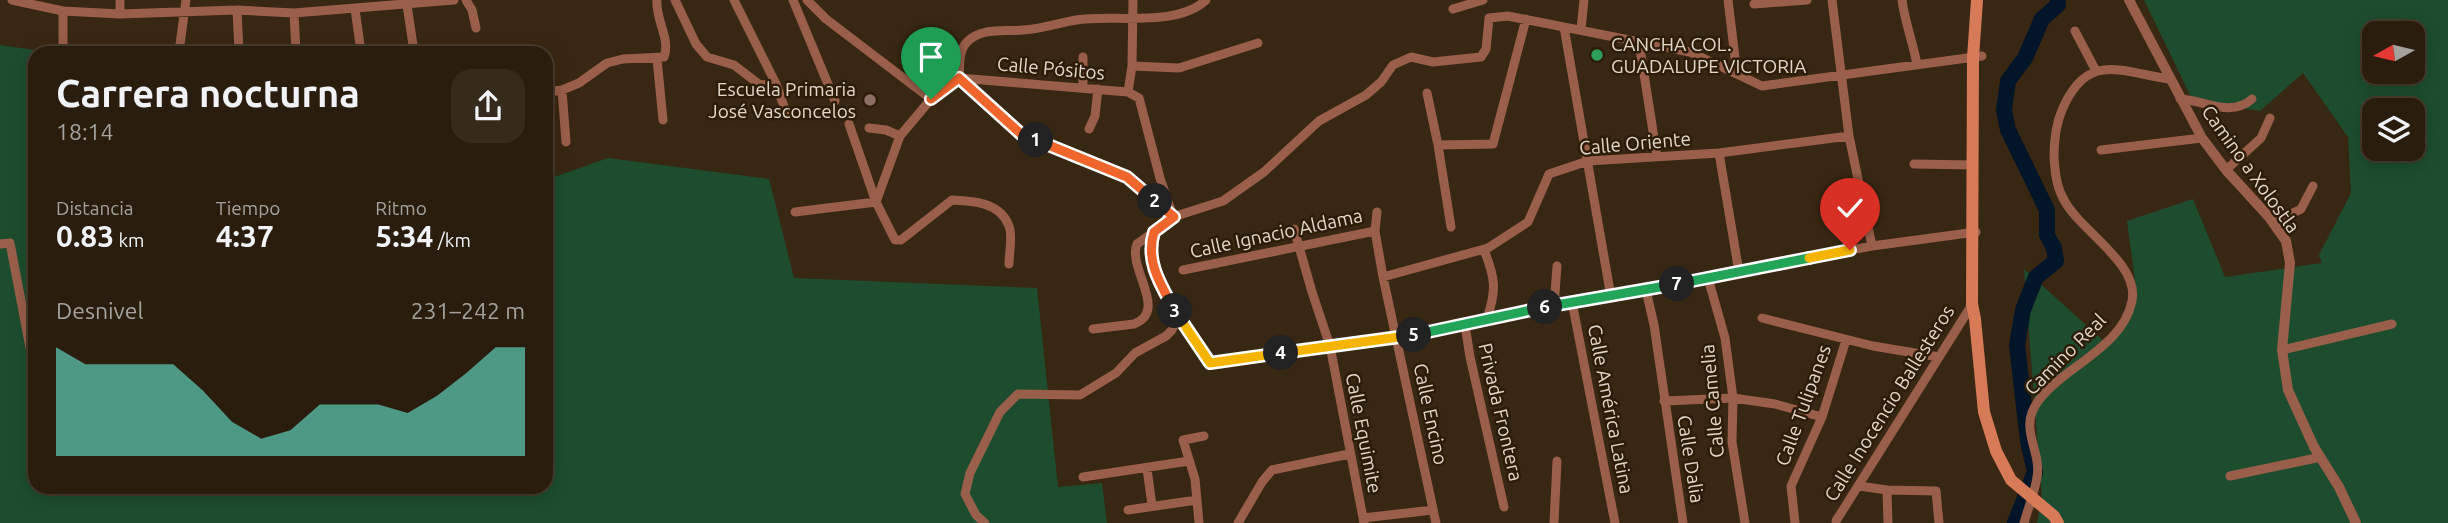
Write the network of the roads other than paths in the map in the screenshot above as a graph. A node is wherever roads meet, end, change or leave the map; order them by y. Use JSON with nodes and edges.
{"nodes":[{"id":1,"x":12,"y":0,"type":"edge"},
{"id":2,"x":120,"y":0,"type":"edge"},
{"id":3,"x":186,"y":0,"type":"edge"},
{"id":4,"x":254,"y":0,"type":"edge"},
{"id":5,"x":454,"y":0,"type":"edge"},
{"id":6,"x":466,"y":0,"type":"edge"},
{"id":7,"x":657,"y":0,"type":"edge"},
{"id":8,"x":675,"y":0,"type":"edge"},
{"id":9,"x":734,"y":0,"type":"edge"},
{"id":10,"x":793,"y":0,"type":"edge"},
{"id":11,"x":807,"y":0,"type":"edge"},
{"id":12,"x":1133,"y":0,"type":"edge"},
{"id":13,"x":1206,"y":0,"type":"edge"},
{"id":14,"x":1483,"y":0,"type":"edge"},
{"id":15,"x":1584,"y":0,"type":"edge"},
{"id":16,"x":1728,"y":0,"type":"edge"},
{"id":17,"x":1807,"y":0,"type":"edge"},
{"id":18,"x":1832,"y":0,"type":"edge"},
{"id":19,"x":1902,"y":0,"type":"edge"},
{"id":20,"x":1977,"y":0,"type":"edge"},
{"id":21,"x":1984,"y":0,"type":"edge"},
{"id":22,"x":2129,"y":0,"type":"edge"},
{"id":23,"x":40,"y":3,"type":"edge"},
{"id":24,"x":1754,"y":4,"type":"dead end"},
{"id":25,"x":407,"y":5,"type":"junction"},
{"id":26,"x":355,"y":9,"type":"junction"},
{"id":27,"x":1453,"y":9,"type":"dead end"},
{"id":28,"x":185,"y":10,"type":"junction"},
{"id":29,"x":237,"y":10,"type":"junction"},
{"id":30,"x":63,"y":11,"type":"junction"},
{"id":31,"x":254,"y":11,"type":"junction"},
{"id":32,"x":120,"y":13,"type":"junction"},
{"id":33,"x":294,"y":13,"type":"junction"},
{"id":34,"x":1526,"y":19,"type":"junction"},
{"id":35,"x":1132,"y":20,"type":"junction"},
{"id":36,"x":476,"y":27,"type":"dead end"},
{"id":37,"x":1564,"y":27,"type":"junction"},
{"id":38,"x":1581,"y":29,"type":"junction"},
{"id":39,"x":2075,"y":31,"type":"dead end"},
{"id":40,"x":1639,"y":42,"type":"junction"},
{"id":41,"x":1258,"y":43,"type":"dead end"},
{"id":42,"x":413,"y":45,"type":"dead end"},
{"id":43,"x":63,"y":46,"type":"edge"},
{"id":44,"x":180,"y":46,"type":"edge"},
{"id":45,"x":239,"y":46,"type":"edge"},
{"id":46,"x":296,"y":46,"type":"edge"},
{"id":47,"x":360,"y":46,"type":"edge"},
{"id":48,"x":1083,"y":57,"type":"dead end"},
{"id":49,"x":1978,"y":57,"type":"junction"},
{"id":50,"x":657,"y":59,"type":"junction"},
{"id":51,"x":1917,"y":65,"type":"junction"},
{"id":52,"x":1132,"y":66,"type":"junction"},
{"id":53,"x":2096,"y":71,"type":"junction"},
{"id":54,"x":1737,"y":74,"type":"junction"},
{"id":55,"x":1843,"y":76,"type":"junction"},
{"id":56,"x":959,"y":78,"type":"junction"},
{"id":57,"x":2169,"y":79,"type":"junction"},
{"id":58,"x":776,"y":84,"type":"junction"},
{"id":59,"x":1083,"y":88,"type":"junction"},
{"id":60,"x":1098,"y":89,"type":"junction"},
{"id":61,"x":562,"y":90,"type":"junction"},
{"id":62,"x":553,"y":91,"type":"edge"},
{"id":63,"x":1128,"y":92,"type":"junction"},
{"id":64,"x":1427,"y":93,"type":"dead end"},
{"id":65,"x":931,"y":99,"type":"junction"},
{"id":66,"x":2180,"y":99,"type":"junction"},
{"id":67,"x":2252,"y":99,"type":"dead end"},
{"id":68,"x":835,"y":101,"type":"dead end"},
{"id":69,"x":786,"y":112,"type":"dead end"},
{"id":70,"x":2270,"y":118,"type":"dead end"},
{"id":71,"x":663,"y":120,"type":"dead end"},
{"id":72,"x":849,"y":124,"type":"dead end"},
{"id":73,"x":869,"y":128,"type":"dead end"},
{"id":74,"x":1089,"y":130,"type":"dead end"},
{"id":75,"x":900,"y":136,"type":"junction"},
{"id":76,"x":1849,"y":136,"type":"junction"},
{"id":77,"x":2202,"y":138,"type":"junction"},
{"id":78,"x":566,"y":142,"type":"dead end"},
{"id":79,"x":1438,"y":145,"type":"junction"},
{"id":80,"x":2101,"y":150,"type":"dead end"},
{"id":81,"x":1719,"y":153,"type":"junction"},
{"id":82,"x":1657,"y":157,"type":"junction"},
{"id":83,"x":1588,"y":161,"type":"junction"},
{"id":84,"x":1914,"y":164,"type":"dead end"},
{"id":85,"x":1973,"y":165,"type":"junction"},
{"id":86,"x":2226,"y":170,"type":"junction"},
{"id":87,"x":2312,"y":186,"type":"dead end"},
{"id":88,"x":876,"y":202,"type":"junction"},
{"id":89,"x":796,"y":212,"type":"dead end"},
{"id":90,"x":1377,"y":212,"type":"dead end"},
{"id":91,"x":1174,"y":217,"type":"junction"},
{"id":92,"x":2273,"y":223,"type":"junction"},
{"id":93,"x":1451,"y":228,"type":"dead end"},
{"id":94,"x":1294,"y":229,"type":"dead end"},
{"id":95,"x":1375,"y":231,"type":"junction"},
{"id":96,"x":1154,"y":232,"type":"junction"},
{"id":97,"x":1975,"y":232,"type":"junction"},
{"id":98,"x":0,"y":244,"type":"edge"},
{"id":99,"x":1300,"y":246,"type":"junction"},
{"id":100,"x":1872,"y":246,"type":"junction"},
{"id":101,"x":1484,"y":250,"type":"junction"},
{"id":102,"x":1009,"y":264,"type":"dead end"},
{"id":103,"x":1557,"y":265,"type":"dead end"},
{"id":104,"x":1183,"y":270,"type":"dead end"},
{"id":105,"x":1739,"y":272,"type":"junction"},
{"id":106,"x":1383,"y":277,"type":"junction"},
{"id":107,"x":1708,"y":278,"type":"junction"},
{"id":108,"x":1646,"y":290,"type":"junction"},
{"id":109,"x":1611,"y":297,"type":"junction"},
{"id":110,"x":1572,"y":302,"type":"junction"},
{"id":111,"x":1975,"y":302,"type":"junction"},
{"id":112,"x":1554,"y":306,"type":"junction"},
{"id":113,"x":1176,"y":313,"type":"junction"},
{"id":114,"x":1487,"y":318,"type":"junction"},
{"id":115,"x":1762,"y":318,"type":"dead end"},
{"id":116,"x":2392,"y":324,"type":"dead end"},
{"id":117,"x":1465,"y":325,"type":"junction"},
{"id":118,"x":1093,"y":329,"type":"dead end"},
{"id":119,"x":28,"y":337,"type":"edge"},
{"id":120,"x":1396,"y":338,"type":"junction"},
{"id":121,"x":1846,"y":340,"type":"junction"},
{"id":122,"x":1330,"y":346,"type":"junction"},
{"id":123,"x":2283,"y":350,"type":"junction"},
{"id":124,"x":1939,"y":357,"type":"junction"},
{"id":125,"x":1733,"y":398,"type":"junction"},
{"id":126,"x":1664,"y":401,"type":"junction"},
{"id":127,"x":1822,"y":417,"type":"junction"},
{"id":128,"x":1204,"y":436,"type":"dead end"},
{"id":129,"x":1349,"y":454,"type":"junction"},
{"id":130,"x":2321,"y":457,"type":"junction"},
{"id":131,"x":1189,"y":461,"type":"junction"},
{"id":132,"x":1557,"y":461,"type":"dead end"},
{"id":133,"x":1147,"y":469,"type":"junction"},
{"id":134,"x":2230,"y":476,"type":"dead end"},
{"id":135,"x":1083,"y":477,"type":"dead end"},
{"id":136,"x":1859,"y":486,"type":"junction"},
{"id":137,"x":1887,"y":490,"type":"junction"},
{"id":138,"x":2025,"y":493,"type":"junction"},
{"id":139,"x":1197,"y":500,"type":"junction"},
{"id":140,"x":1152,"y":505,"type":"junction"},
{"id":141,"x":1504,"y":507,"type":"dead end"},
{"id":142,"x":1128,"y":510,"type":"dead end"},
{"id":143,"x":1433,"y":510,"type":"junction"},
{"id":144,"x":1363,"y":521,"type":"edge"},
{"id":145,"x":1835,"y":522,"type":"edge"},
{"id":146,"x":985,"y":523,"type":"edge"},
{"id":147,"x":1199,"y":523,"type":"edge"},
{"id":148,"x":1238,"y":523,"type":"edge"},
{"id":149,"x":1436,"y":523,"type":"edge"},
{"id":150,"x":1554,"y":523,"type":"edge"},
{"id":151,"x":1615,"y":523,"type":"edge"},
{"id":152,"x":1683,"y":523,"type":"edge"},
{"id":153,"x":1745,"y":523,"type":"edge"},
{"id":154,"x":1795,"y":523,"type":"edge"},
{"id":155,"x":1888,"y":523,"type":"edge"},
{"id":156,"x":1939,"y":523,"type":"edge"},
{"id":157,"x":2024,"y":523,"type":"edge"},
{"id":158,"x":2059,"y":523,"type":"edge"},
{"id":159,"x":2356,"y":523,"type":"edge"}],
"edges":[{"from":1,"to":23,"type":"street"},
{"from":2,"to":32,"type":"street"},
{"from":3,"to":28,"type":"street"},
{"from":4,"to":31,"type":"street"},
{"from":5,"to":25,"type":"street"},
{"from":6,"to":36,"type":"street"},
{"from":7,"to":50,"type":"street"},
{"from":8,"to":58,"type":"street"},
{"from":9,"to":58,"type":"street"},
{"from":10,"to":68,"type":"street"},
{"from":11,"to":65,"type":"street"},
{"from":12,"to":35,"type":"street"},
{"from":13,"to":35,"type":"street"},
{"from":14,"to":27,"type":"street"},
{"from":15,"to":38,"type":"street"},
{"from":16,"to":54,"type":"street"},
{"from":17,"to":24,"type":"street"},
{"from":18,"to":55,"type":"street"},
{"from":19,"to":51,"type":"street"},
{"from":20,"to":49,"type":"main road"},
{"from":21,"to":49,"type":"main road"},
{"from":22,"to":57,"type":"street","name":"Camino a Xolostla"},
{"from":23,"to":30,"type":"street"},
{"from":25,"to":26,"type":"street"},
{"from":25,"to":42,"type":"street"},
{"from":26,"to":33,"type":"street"},
{"from":26,"to":47,"type":"street"},
{"from":28,"to":29,"type":"street"},
{"from":28,"to":32,"type":"street"},
{"from":28,"to":44,"type":"street"},
{"from":29,"to":31,"type":"street"},
{"from":29,"to":45,"type":"street"},
{"from":30,"to":32,"type":"street"},
{"from":30,"to":43,"type":"street"},
{"from":31,"to":33,"type":"street"},
{"from":33,"to":46,"type":"street"},
{"from":34,"to":37,"type":"street"},
{"from":34,"to":79,"type":"street"},
{"from":34,"to":91,"type":"street"},
{"from":35,"to":52,"type":"street"},
{"from":35,"to":56,"type":"street"},
{"from":37,"to":38,"type":"street"},
{"from":37,"to":83,"type":"street"},
{"from":38,"to":40,"type":"street"},
{"from":39,"to":53,"type":"street"},
{"from":40,"to":54,"type":"street"},
{"from":40,"to":82,"type":"street"},
{"from":41,"to":52,"type":"street"},
{"from":48,"to":59,"type":"street"},
{"from":49,"to":51,"type":"street"},
{"from":49,"to":85,"type":"main road"},
{"from":49,"to":97,"type":"main road"},
{"from":50,"to":61,"type":"street"},
{"from":50,"to":71,"type":"street"},
{"from":51,"to":55,"type":"street"},
{"from":52,"to":63,"type":"street"},
{"from":53,"to":57,"type":"street"},
{"from":53,"to":138,"type":"street","name":"Camino Real"},
{"from":54,"to":55,"type":"street"},
{"from":55,"to":76,"type":"street"},
{"from":56,"to":59,"type":"street","name":"Calle Pósitos"},
{"from":56,"to":65,"type":"street"},
{"from":56,"to":91,"type":"street"},
{"from":57,"to":66,"type":"street","name":"Camino a Xolostla"},
{"from":58,"to":69,"type":"street"},
{"from":59,"to":60,"type":"street","name":"Calle Pósitos"},
{"from":60,"to":63,"type":"street","name":"Calle Pósitos"},
{"from":60,"to":74,"type":"street"},
{"from":61,"to":62,"type":"street"},
{"from":61,"to":78,"type":"street"},
{"from":63,"to":91,"type":"street","name":"Calle Pósitos"},
{"from":64,"to":79,"type":"street"},
{"from":65,"to":75,"type":"street"},
{"from":66,"to":67,"type":"street"},
{"from":66,"to":77,"type":"street","name":"Camino a Xolostla"},
{"from":70,"to":86,"type":"street"},
{"from":72,"to":88,"type":"street"},
{"from":73,"to":75,"type":"street"},
{"from":75,"to":88,"type":"street"},
{"from":76,"to":81,"type":"street","name":"Calle Oriente"},
{"from":76,"to":100,"type":"street"},
{"from":77,"to":80,"type":"street"},
{"from":77,"to":86,"type":"street","name":"Camino a Xolostla"},
{"from":79,"to":93,"type":"street"},
{"from":81,"to":82,"type":"street","name":"Calle Oriente"},
{"from":81,"to":105,"type":"street"},
{"from":82,"to":83,"type":"street","name":"Calle Oriente"},
{"from":83,"to":101,"type":"street","name":"Calle Oriente"},
{"from":83,"to":109,"type":"street"},
{"from":84,"to":85,"type":"street"},
{"from":85,"to":97,"type":"main road"},
{"from":86,"to":92,"type":"street","name":"Camino a Xolostla"},
{"from":87,"to":92,"type":"street"},
{"from":88,"to":89,"type":"street"},
{"from":88,"to":102,"type":"street"},
{"from":90,"to":95,"type":"street","name":"Calle Encino"},
{"from":91,"to":96,"type":"street"},
{"from":92,"to":123,"type":"street","name":"Camino a Xolostla"},
{"from":94,"to":99,"type":"street","name":"Calle Equimite"},
{"from":95,"to":99,"type":"street","name":"Calle Ignacio Aldama"},
{"from":95,"to":106,"type":"street","name":"Calle Encino"},
{"from":96,"to":113,"type":"street"},
{"from":96,"to":118,"type":"street"},
{"from":97,"to":100,"type":"street"},
{"from":97,"to":111,"type":"main road"},
{"from":98,"to":119,"type":"street"},
{"from":99,"to":104,"type":"street","name":"Calle Ignacio Aldama"},
{"from":99,"to":122,"type":"street","name":"Calle Equimite"},
{"from":100,"to":105,"type":"street"},
{"from":101,"to":106,"type":"street","name":"Calle Oriente"},
{"from":101,"to":114,"type":"street"},
{"from":103,"to":112,"type":"street"},
{"from":105,"to":107,"type":"street"},
{"from":106,"to":120,"type":"street","name":"Calle Encino"},
{"from":107,"to":108,"type":"street"},
{"from":107,"to":125,"type":"street","name":"Calle Camelia"},
{"from":108,"to":109,"type":"street"},
{"from":108,"to":126,"type":"street","name":"Calle Dalia"},
{"from":109,"to":110,"type":"street"},
{"from":110,"to":112,"type":"street"},
{"from":110,"to":151,"type":"street","name":"Calle América Latina"},
{"from":111,"to":124,"type":"street","name":"Calle Inocencio Ballesteros"},
{"from":111,"to":138,"type":"main road"},
{"from":112,"to":114,"type":"street"},
{"from":113,"to":122,"type":"street"},
{"from":113,"to":146,"type":"street"},
{"from":114,"to":117,"type":"street"},
{"from":115,"to":121,"type":"street"},
{"from":116,"to":123,"type":"street"},
{"from":117,"to":120,"type":"street"},
{"from":117,"to":141,"type":"street","name":"Privada Frontera"},
{"from":120,"to":122,"type":"street"},
{"from":120,"to":143,"type":"street","name":"Calle Encino"},
{"from":121,"to":124,"type":"street"},
{"from":121,"to":127,"type":"street","name":"Calle Tulipanes"},
{"from":122,"to":129,"type":"street","name":"Calle Equimite"},
{"from":123,"to":130,"type":"street","name":"Camino a Xolostla"},
{"from":124,"to":136,"type":"street","name":"Calle Inocencio Ballesteros"},
{"from":125,"to":126,"type":"street"},
{"from":125,"to":127,"type":"street"},
{"from":125,"to":153,"type":"street","name":"Calle Camelia"},
{"from":126,"to":152,"type":"street","name":"Calle Dalia"},
{"from":127,"to":154,"type":"street","name":"Calle Tulipanes"},
{"from":128,"to":131,"type":"street"},
{"from":129,"to":144,"type":"street","name":"Calle Equimite"},
{"from":129,"to":148,"type":"street"},
{"from":130,"to":134,"type":"street"},
{"from":130,"to":159,"type":"street","name":"Camino a Xolostla"},
{"from":131,"to":133,"type":"street"},
{"from":131,"to":139,"type":"street"},
{"from":132,"to":150,"type":"street"},
{"from":133,"to":135,"type":"street"},
{"from":133,"to":140,"type":"street"},
{"from":136,"to":137,"type":"street"},
{"from":136,"to":145,"type":"street","name":"Calle Inocencio Ballesteros"},
{"from":137,"to":155,"type":"street"},
{"from":137,"to":156,"type":"street"},
{"from":138,"to":157,"type":"street","name":"Camino Real"},
{"from":138,"to":158,"type":"main road"},
{"from":139,"to":140,"type":"street"},
{"from":139,"to":147,"type":"street"},
{"from":140,"to":142,"type":"street"},
{"from":143,"to":144,"type":"street"},
{"from":143,"to":149,"type":"street","name":"Calle Encino"}]}
